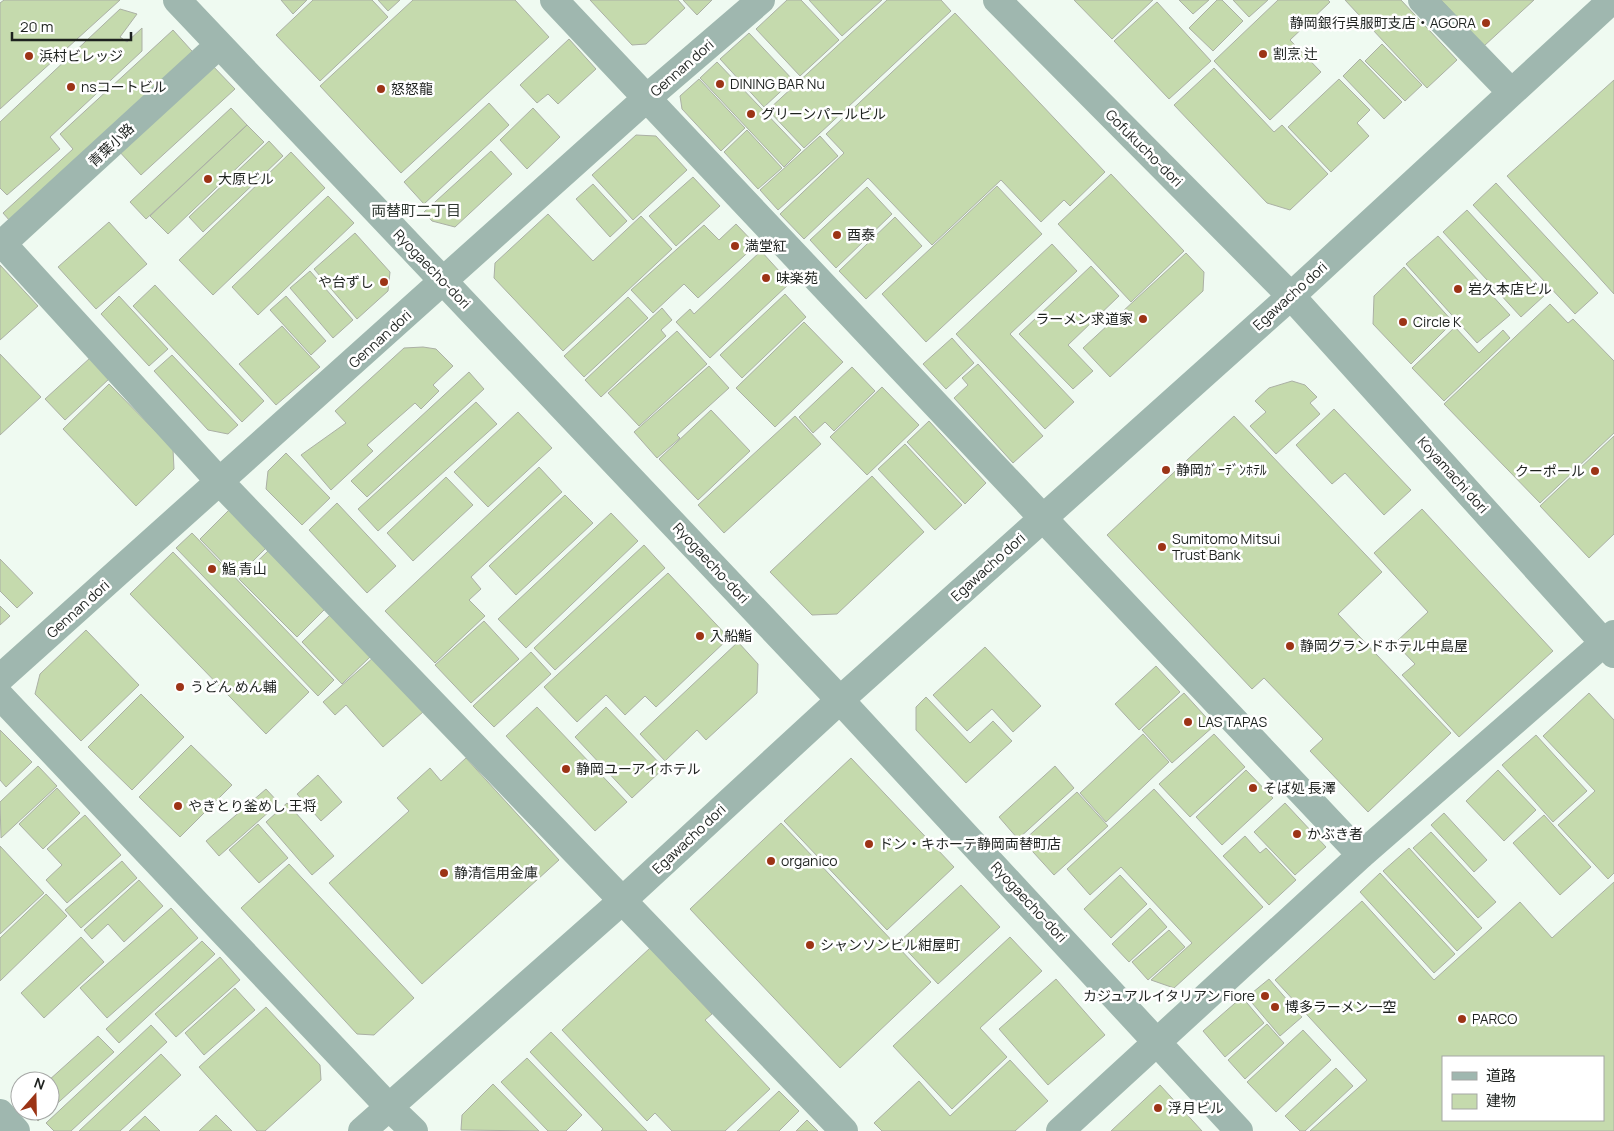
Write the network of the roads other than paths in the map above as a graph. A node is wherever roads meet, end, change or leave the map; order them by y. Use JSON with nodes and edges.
{"nodes":[{"id":1,"x":177,"y":0,"type":"edge"},
{"id":2,"x":554,"y":0,"type":"edge"},
{"id":3,"x":761,"y":0,"type":"edge"},
{"id":4,"x":997,"y":0,"type":"edge"},
{"id":5,"x":1422,"y":0,"type":"edge"},
{"id":6,"x":1612,"y":0,"type":"edge"},
{"id":7,"x":219,"y":45,"type":"junction"},
{"id":8,"x":1511,"y":92,"type":"junction"},
{"id":9,"x":648,"y":97,"type":"junction"},
{"id":10,"x":1,"y":243,"type":"edge"},
{"id":11,"x":444,"y":282,"type":"junction"},
{"id":12,"x":1291,"y":296,"type":"junction"},
{"id":13,"x":220,"y":482,"type":"junction"},
{"id":14,"x":1043,"y":518,"type":"junction"},
{"id":15,"x":1611,"y":644,"type":"edge"},
{"id":16,"x":0,"y":678,"type":"edge"},
{"id":17,"x":0,"y":696,"type":"edge"},
{"id":18,"x":840,"y":700,"type":"junction"},
{"id":19,"x":1361,"y":854,"type":"junction"},
{"id":20,"x":623,"y":900,"type":"junction"},
{"id":21,"x":1159,"y":1042,"type":"junction"},
{"id":22,"x":389,"y":1107,"type":"junction"},
{"id":23,"x":0,"y":1113,"type":"edge"},
{"id":24,"x":16,"y":1131,"type":"edge"},
{"id":25,"x":362,"y":1131,"type":"edge"},
{"id":26,"x":414,"y":1131,"type":"edge"},
{"id":27,"x":844,"y":1131,"type":"edge"},
{"id":28,"x":1060,"y":1131,"type":"edge"},
{"id":29,"x":1240,"y":1131,"type":"edge"}],
"edges":[{"from":1,"to":7,"type":"street","name":"Ryogaecho-dori"},
{"from":2,"to":9,"type":"street"},
{"from":3,"to":9,"type":"street","name":"Gennan dori"},
{"from":4,"to":12,"type":"street","name":"Gofukucho-dori"},
{"from":5,"to":8,"type":"street"},
{"from":6,"to":8,"type":"street","name":"Egawacho dori"},
{"from":7,"to":10,"type":"street","name":"青葉小路"},
{"from":7,"to":11,"type":"street","name":"Ryogaecho-dori"},
{"from":8,"to":12,"type":"street","name":"Egawacho dori"},
{"from":9,"to":11,"type":"street","name":"Gennan dori"},
{"from":9,"to":14,"type":"street"},
{"from":10,"to":13,"type":"street"},
{"from":11,"to":13,"type":"street","name":"Gennan dori"},
{"from":11,"to":18,"type":"street","name":"Ryogaecho-dori"},
{"from":12,"to":14,"type":"street","name":"Egawacho dori"},
{"from":12,"to":15,"type":"street","name":"Koyamachi dori"},
{"from":13,"to":16,"type":"street","name":"Gennan dori"},
{"from":13,"to":20,"type":"street"},
{"from":14,"to":18,"type":"street","name":"Egawacho dori"},
{"from":14,"to":19,"type":"street"},
{"from":15,"to":19,"type":"street"},
{"from":17,"to":22,"type":"street"},
{"from":18,"to":20,"type":"street","name":"Egawacho dori"},
{"from":18,"to":21,"type":"street","name":"Ryogaecho-dori"},
{"from":19,"to":21,"type":"street"},
{"from":20,"to":22,"type":"street","name":"Egawacho dori"},
{"from":20,"to":27,"type":"street"},
{"from":21,"to":28,"type":"street"},
{"from":21,"to":29,"type":"street","name":"Ryogaecho-dori"},
{"from":22,"to":25,"type":"street","name":"Egawacho dori"},
{"from":22,"to":26,"type":"street"},
{"from":23,"to":24,"type":"street"}]}
